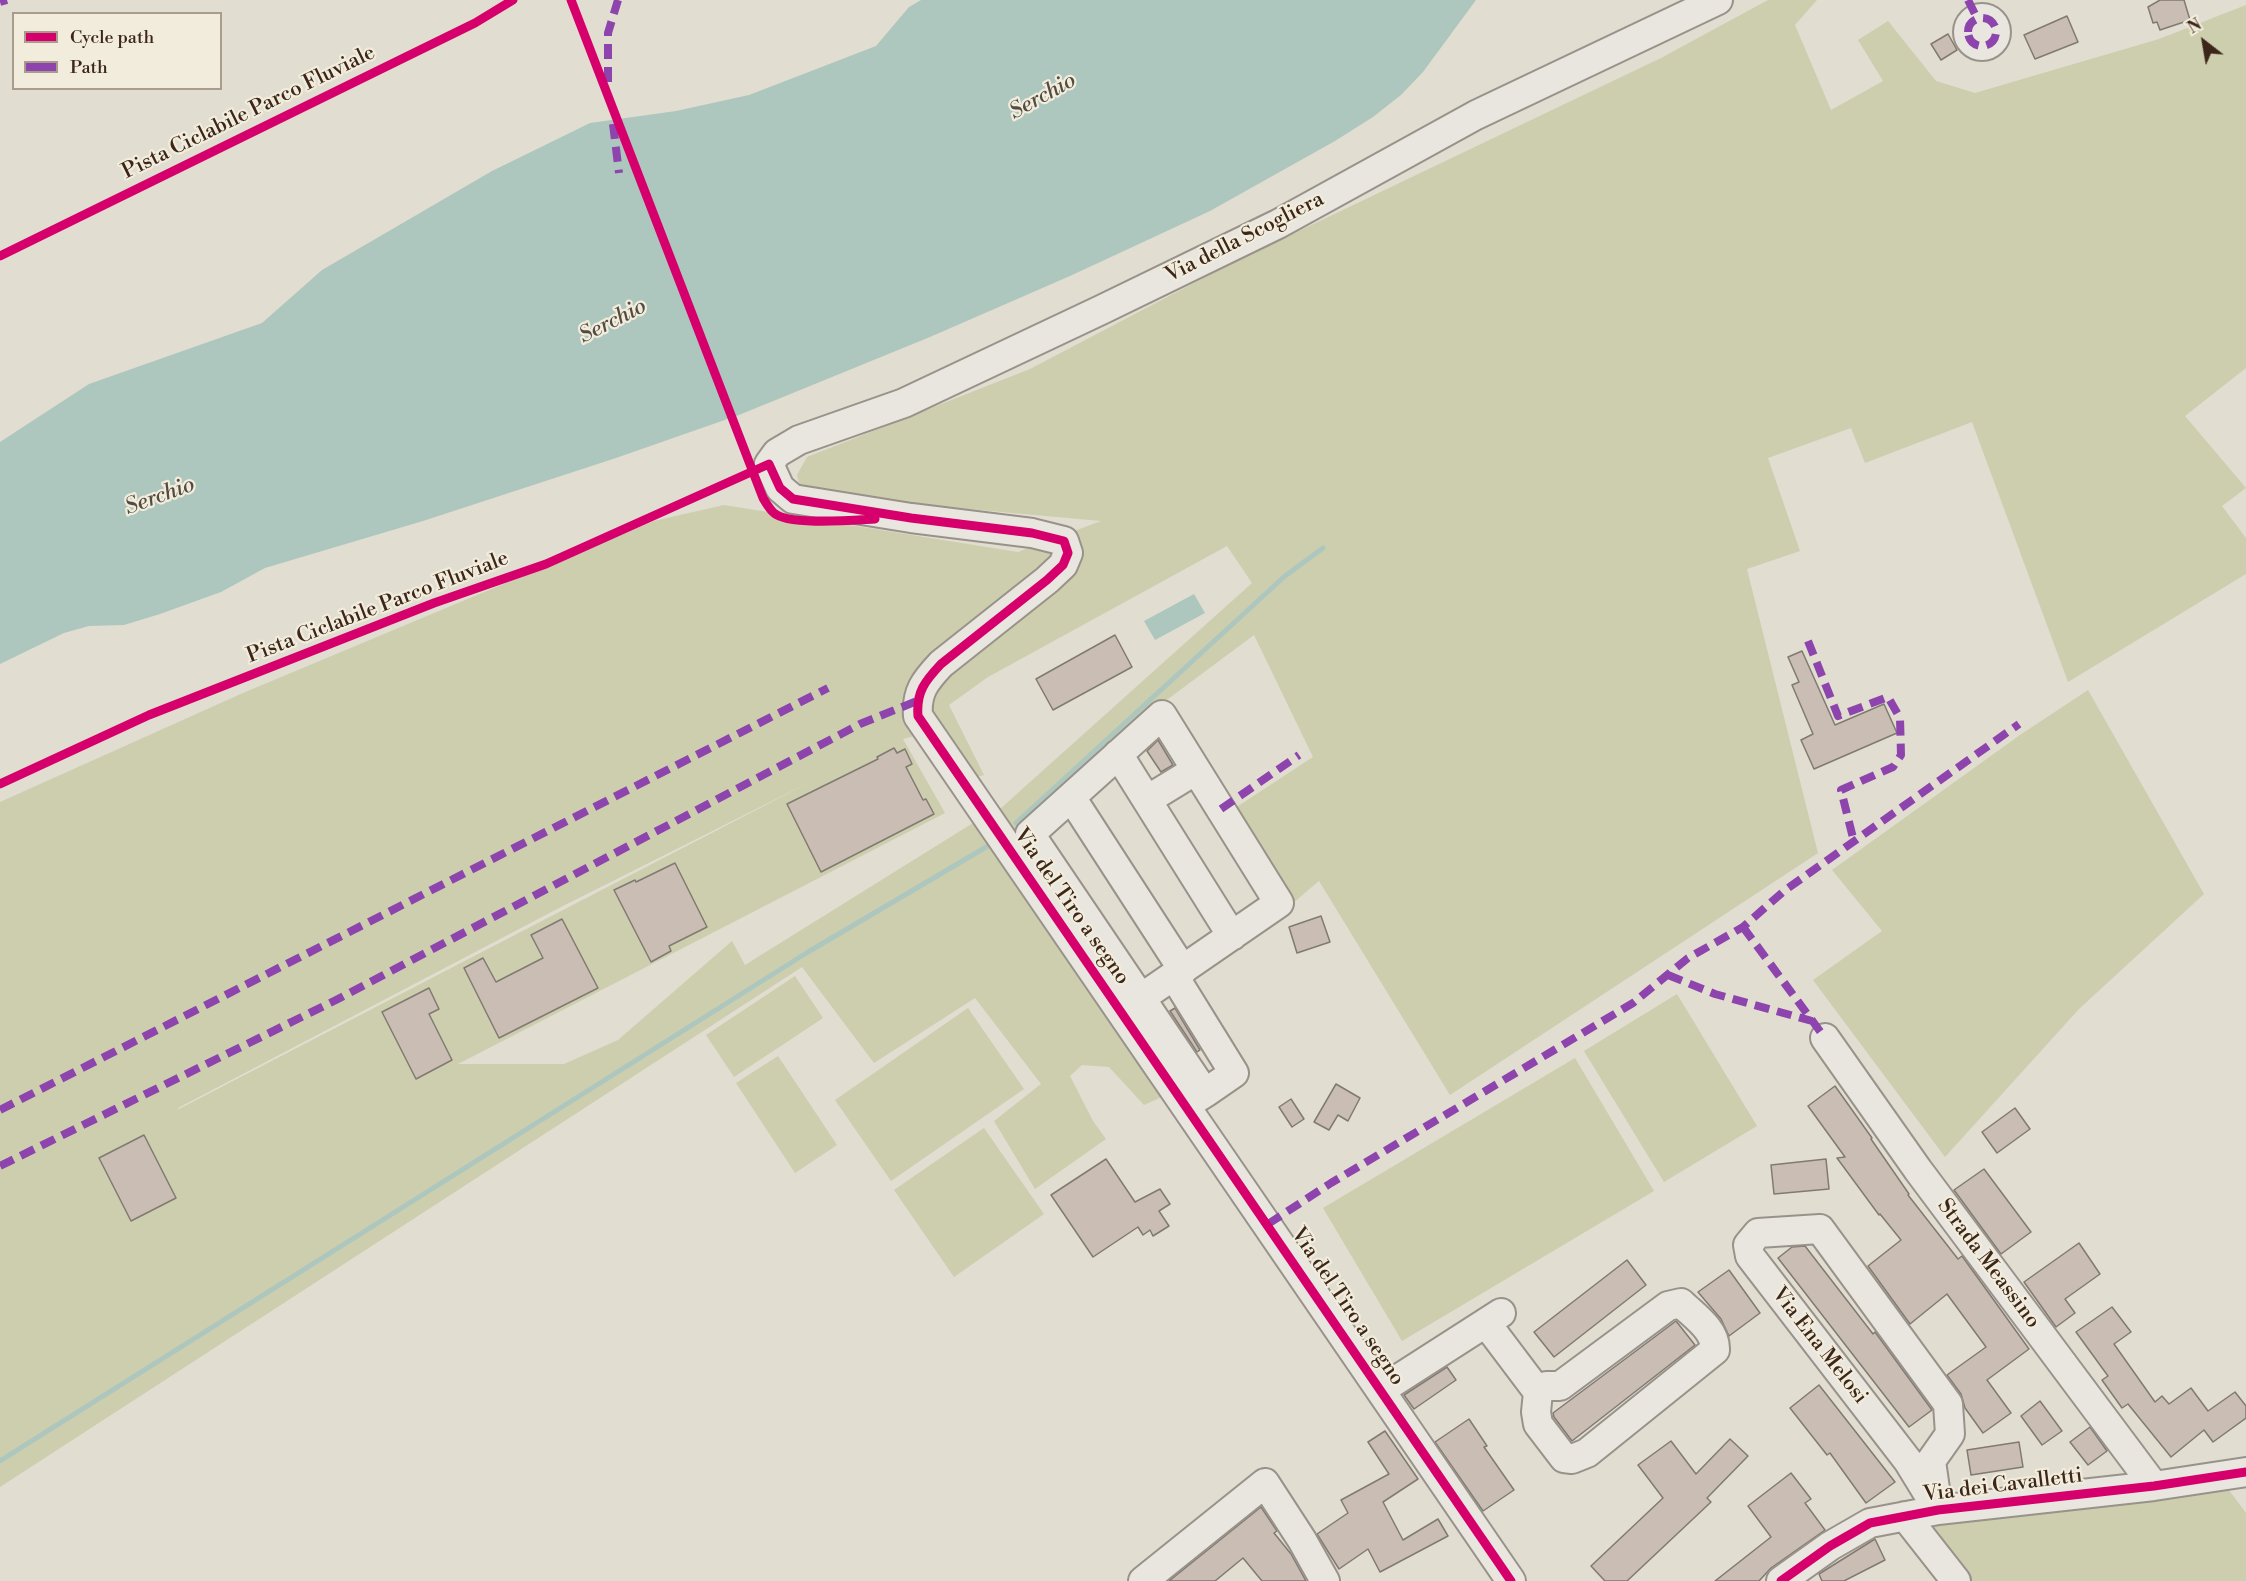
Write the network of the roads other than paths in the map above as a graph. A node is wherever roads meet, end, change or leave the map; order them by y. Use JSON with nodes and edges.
{"nodes":[{"id":1,"x":1718,"y":0,"type":"edge"},
{"id":2,"x":769,"y":464,"type":"joint"},
{"id":3,"x":1118,"y":754,"type":"junction"},
{"id":4,"x":1196,"y":770,"type":"junction"},
{"id":5,"x":1071,"y":797,"type":"junction"},
{"id":6,"x":1147,"y":800,"type":"junction"},
{"id":7,"x":1232,"y":936,"type":"junction"},
{"id":8,"x":1178,"y":973,"type":"junction"},
{"id":9,"x":1141,"y":998,"type":"junction"},
{"id":10,"x":1825,"y":1038,"type":"dead end"},
{"id":11,"x":1195,"y":1099,"type":"junction"},
{"id":12,"x":1381,"y":1390,"type":"junction"},
{"id":13,"x":1538,"y":1392,"type":"junction"},
{"id":14,"x":2246,"y":1472,"type":"edge"},
{"id":15,"x":2154,"y":1486,"type":"junction"},
{"id":16,"x":1938,"y":1510,"type":"junction"},
{"id":17,"x":1905,"y":1516,"type":"junction"},
{"id":18,"x":1143,"y":1581,"type":"edge"},
{"id":19,"x":1325,"y":1581,"type":"edge"},
{"id":20,"x":1511,"y":1581,"type":"edge"},
{"id":21,"x":1781,"y":1581,"type":"edge"},
{"id":22,"x":1956,"y":1581,"type":"edge"}],
"edges":[{"from":1,"to":2,"type":"street","name":"Via della Scogliera"},
{"from":2,"to":11,"type":"street","name":"Via del Tiro a segno"},
{"from":3,"to":4,"type":"street"},
{"from":3,"to":5,"type":"street"},
{"from":3,"to":6,"type":"street"},
{"from":4,"to":6,"type":"street"},
{"from":4,"to":7,"type":"street"},
{"from":5,"to":8,"type":"street"},
{"from":5,"to":9,"type":"street"},
{"from":6,"to":7,"type":"street"},
{"from":7,"to":8,"type":"street"},
{"from":8,"to":9,"type":"street"},
{"from":8,"to":11,"type":"street"},
{"from":9,"to":11,"type":"street"},
{"from":10,"to":15,"type":"street","name":"Strada Meassino"},
{"from":11,"to":12,"type":"street","name":"Via del Tiro a segno"},
{"from":12,"to":13,"type":"street"},
{"from":12,"to":20,"type":"street","name":"Via del Tiro a segno"},
{"from":13,"to":13,"type":"street"},
{"from":14,"to":15,"type":"street","name":"Via dei Cavalletti"},
{"from":15,"to":16,"type":"street","name":"Via dei Cavalletti"},
{"from":16,"to":16,"type":"street","name":"Via Ena Melosi"},
{"from":16,"to":17,"type":"street","name":"Via dei Cavalletti"},
{"from":17,"to":21,"type":"street","name":"Via dei Cavalletti"},
{"from":17,"to":22,"type":"street"},
{"from":18,"to":19,"type":"street"}]}
